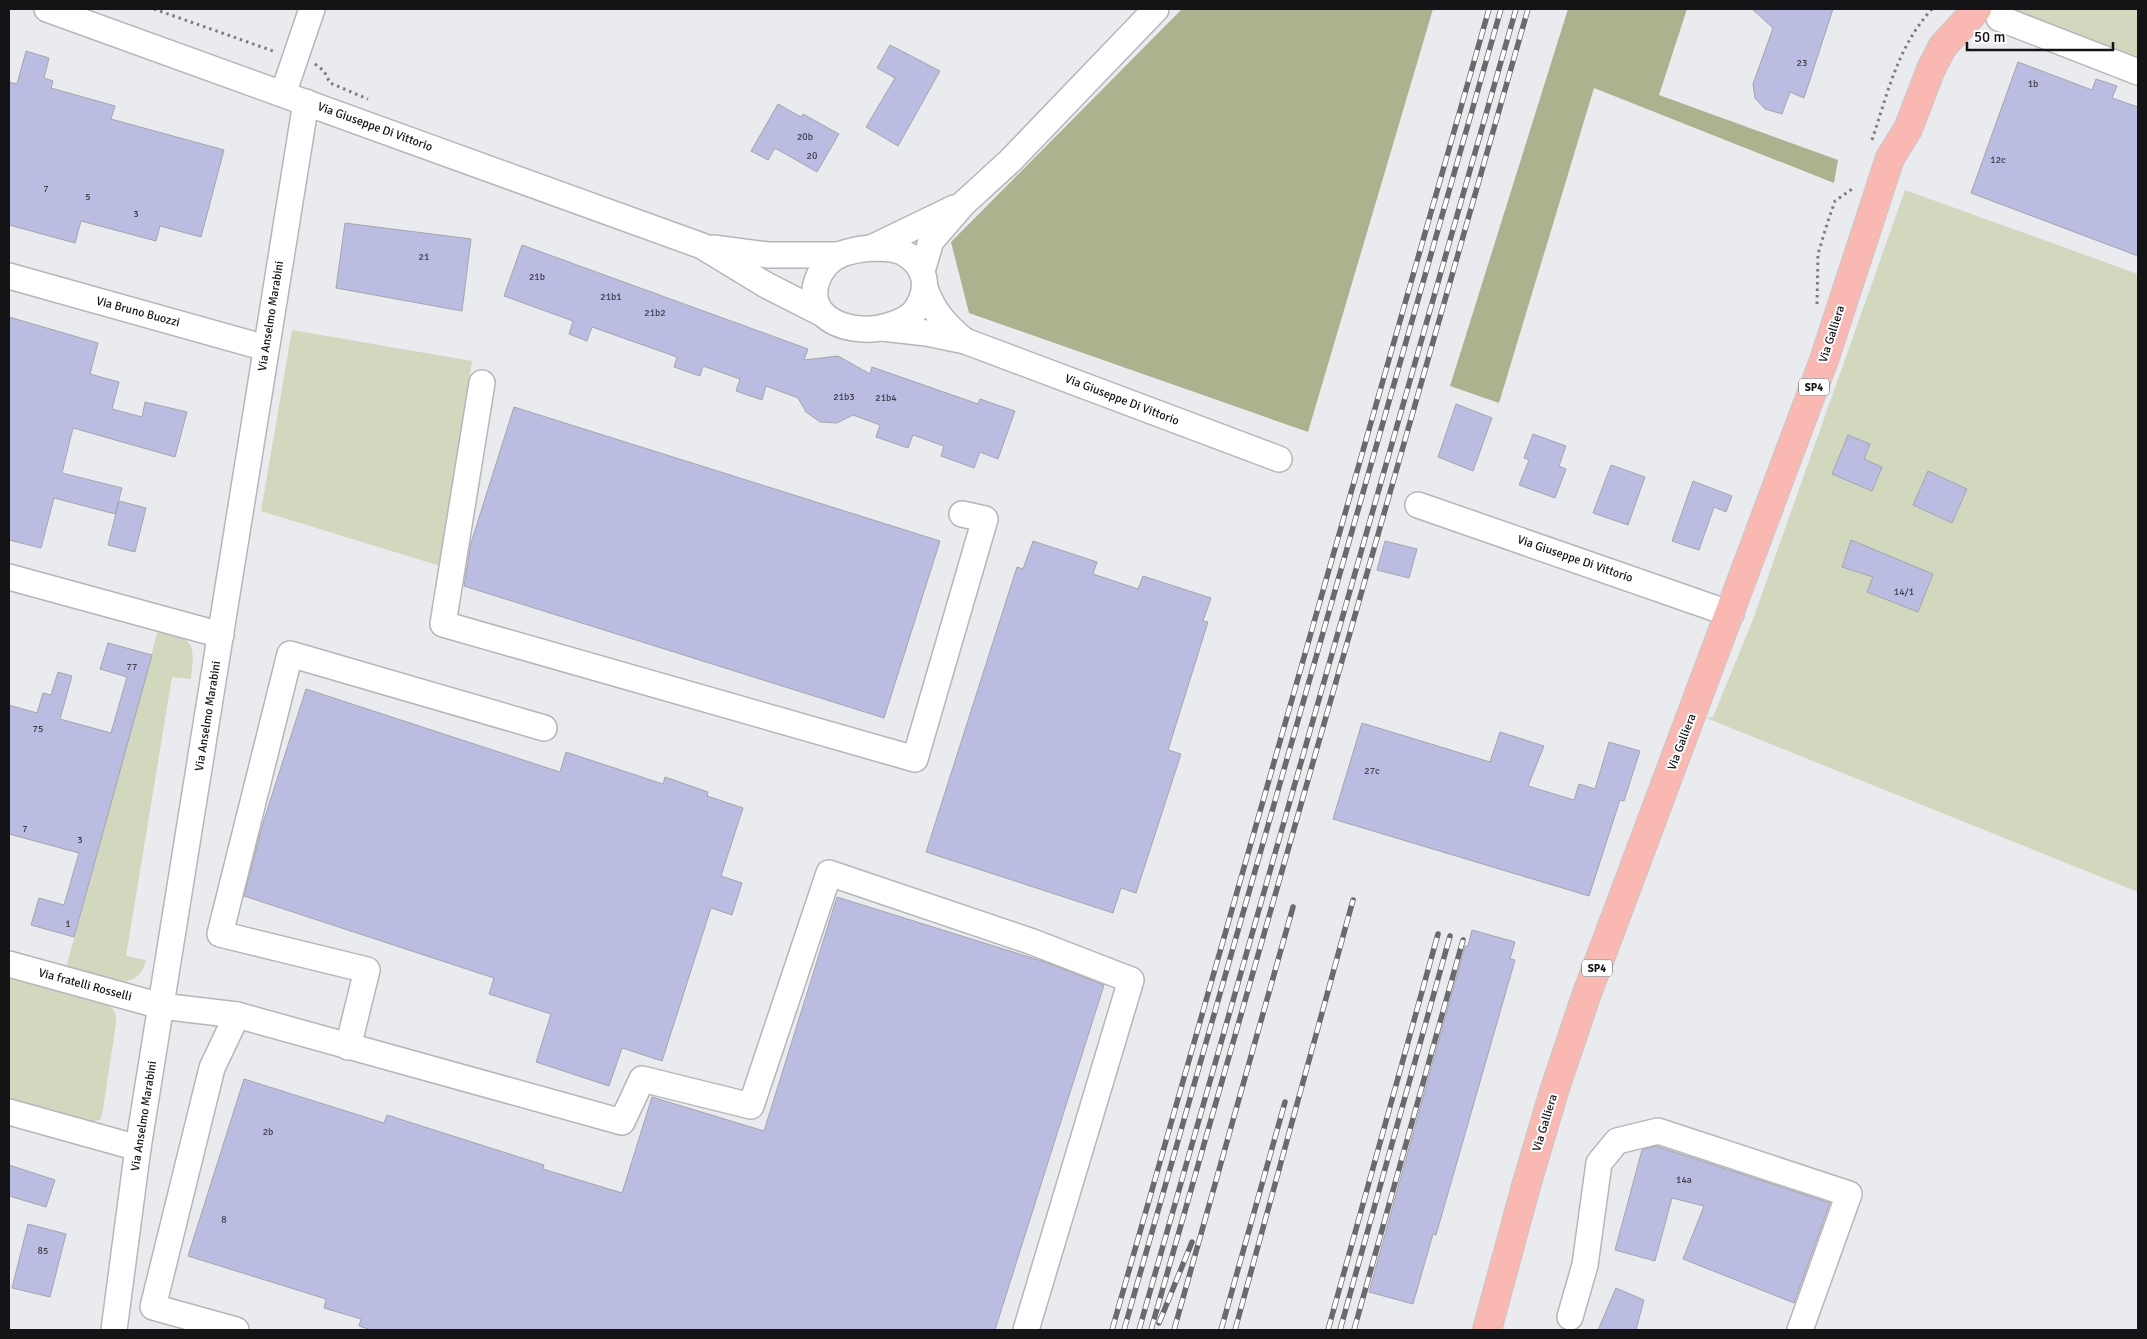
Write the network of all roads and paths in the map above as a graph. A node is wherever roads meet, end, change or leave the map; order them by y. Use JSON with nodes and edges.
{"nodes":[{"id":1,"x":47,"y":9,"type":"edge"},
{"id":2,"x":154,"y":9,"type":"edge"},
{"id":3,"x":312,"y":9,"type":"edge"},
{"id":4,"x":1156,"y":9,"type":"edge"},
{"id":5,"x":1932,"y":9,"type":"edge"},
{"id":6,"x":1953,"y":9,"type":"edge"},
{"id":7,"x":1988,"y":13,"type":"edge"},
{"id":8,"x":295,"y":58,"type":"junction"},
{"id":9,"x":2138,"y":72,"type":"edge"},
{"id":10,"x":294,"y":98,"type":"junction"},
{"id":11,"x":375,"y":102,"type":"dead end"},
{"id":12,"x":1880,"y":154,"type":"junction"},
{"id":13,"x":1859,"y":184,"type":"dead end"},
{"id":14,"x":963,"y":204,"type":"junction"},
{"id":15,"x":1828,"y":221,"type":"dead end"},
{"id":16,"x":702,"y":246,"type":"junction"},
{"id":17,"x":870,"y":248,"type":"junction"},
{"id":18,"x":840,"y":255,"type":"junction"},
{"id":19,"x":9,"y":276,"type":"edge"},
{"id":20,"x":924,"y":280,"type":"junction"},
{"id":21,"x":823,"y":314,"type":"junction"},
{"id":22,"x":882,"y":328,"type":"junction"},
{"id":23,"x":965,"y":341,"type":"junction"},
{"id":24,"x":266,"y":348,"type":"junction"},
{"id":25,"x":482,"y":383,"type":"dead end"},
{"id":26,"x":1280,"y":460,"type":"dead end"},
{"id":27,"x":1418,"y":505,"type":"dead end"},
{"id":28,"x":962,"y":514,"type":"dead end"},
{"id":29,"x":9,"y":577,"type":"edge"},
{"id":30,"x":1730,"y":614,"type":"junction"},
{"id":31,"x":220,"y":635,"type":"junction"},
{"id":32,"x":544,"y":728,"type":"dead end"},
{"id":33,"x":9,"y":964,"type":"edge"},
{"id":34,"x":161,"y":1006,"type":"junction"},
{"id":35,"x":237,"y":1015,"type":"junction"},
{"id":36,"x":348,"y":1046,"type":"junction"},
{"id":37,"x":9,"y":1112,"type":"edge"},
{"id":38,"x":138,"y":1148,"type":"junction"},
{"id":39,"x":1570,"y":1316,"type":"dead end"},
{"id":40,"x":114,"y":1330,"type":"edge"},
{"id":41,"x":236,"y":1330,"type":"edge"},
{"id":42,"x":1026,"y":1330,"type":"edge"},
{"id":43,"x":1487,"y":1330,"type":"edge"},
{"id":44,"x":1800,"y":1330,"type":"edge"}],
"edges":[{"from":1,"to":10,"type":"street","name":"Via Giuseppe Di Vittorio"},
{"from":2,"to":8,"type":"path"},
{"from":3,"to":8,"type":"street","name":"Via Anselmo Marabini"},
{"from":4,"to":14,"type":"street","name":"Via Giuseppe Di Vittorio"},
{"from":5,"to":12,"type":"path"},
{"from":6,"to":12,"type":"main road","name":"Via Galliera","number":"SP4"},
{"from":7,"to":9,"type":"street"},
{"from":7,"to":12,"type":"main road","name":"Via Galliera","number":"SP4"},
{"from":8,"to":10,"type":"street","name":"Via Anselmo Marabini"},
{"from":8,"to":11,"type":"path"},
{"from":10,"to":16,"type":"street","name":"Via Giuseppe Di Vittorio"},
{"from":10,"to":24,"type":"street","name":"Via Anselmo Marabini"},
{"from":12,"to":30,"type":"main road","name":"Via Galliera","number":"SP4"},
{"from":13,"to":15,"type":"path"},
{"from":14,"to":17,"type":"street","name":"Via Giuseppe Di Vittorio"},
{"from":14,"to":20,"type":"street","name":"Via Giuseppe Di Vittorio"},
{"from":16,"to":18,"type":"street","name":"Via Giuseppe Di Vittorio"},
{"from":16,"to":21,"type":"street","name":"Via Giuseppe Di Vittorio"},
{"from":17,"to":18,"type":"street","name":"Via Giuseppe Di Vittorio"},
{"from":17,"to":20,"type":"street","name":"Via Giuseppe Di Vittorio"},
{"from":18,"to":21,"type":"street","name":"Via Giuseppe Di Vittorio"},
{"from":19,"to":24,"type":"street","name":"Via Bruno Buozzi"},
{"from":20,"to":22,"type":"street","name":"Via Giuseppe Di Vittorio"},
{"from":20,"to":23,"type":"street","name":"Via Giuseppe Di Vittorio"},
{"from":21,"to":22,"type":"street","name":"Via Giuseppe Di Vittorio"},
{"from":22,"to":23,"type":"street","name":"Via Giuseppe Di Vittorio"},
{"from":23,"to":26,"type":"street","name":"Via Giuseppe Di Vittorio"},
{"from":24,"to":31,"type":"street","name":"Via Anselmo Marabini"},
{"from":25,"to":28,"type":"street"},
{"from":27,"to":30,"type":"street","name":"Via Giuseppe Di Vittorio"},
{"from":29,"to":31,"type":"street"},
{"from":30,"to":43,"type":"main road","name":"Via Galliera","number":"SP4"},
{"from":31,"to":34,"type":"street","name":"Via Anselmo Marabini"},
{"from":32,"to":36,"type":"street"},
{"from":33,"to":34,"type":"street","name":"Via fratelli Rosselli"},
{"from":34,"to":35,"type":"street","name":"Via fratelli Rosselli"},
{"from":34,"to":38,"type":"street","name":"Via Anselmo Marabini"},
{"from":35,"to":36,"type":"street","name":"Via fratelli Rosselli"},
{"from":35,"to":41,"type":"street"},
{"from":36,"to":42,"type":"street","name":"Via fratelli Rosselli"},
{"from":37,"to":38,"type":"street"},
{"from":38,"to":40,"type":"street","name":"Via Anselmo Marabini"},
{"from":39,"to":44,"type":"street"}]}
